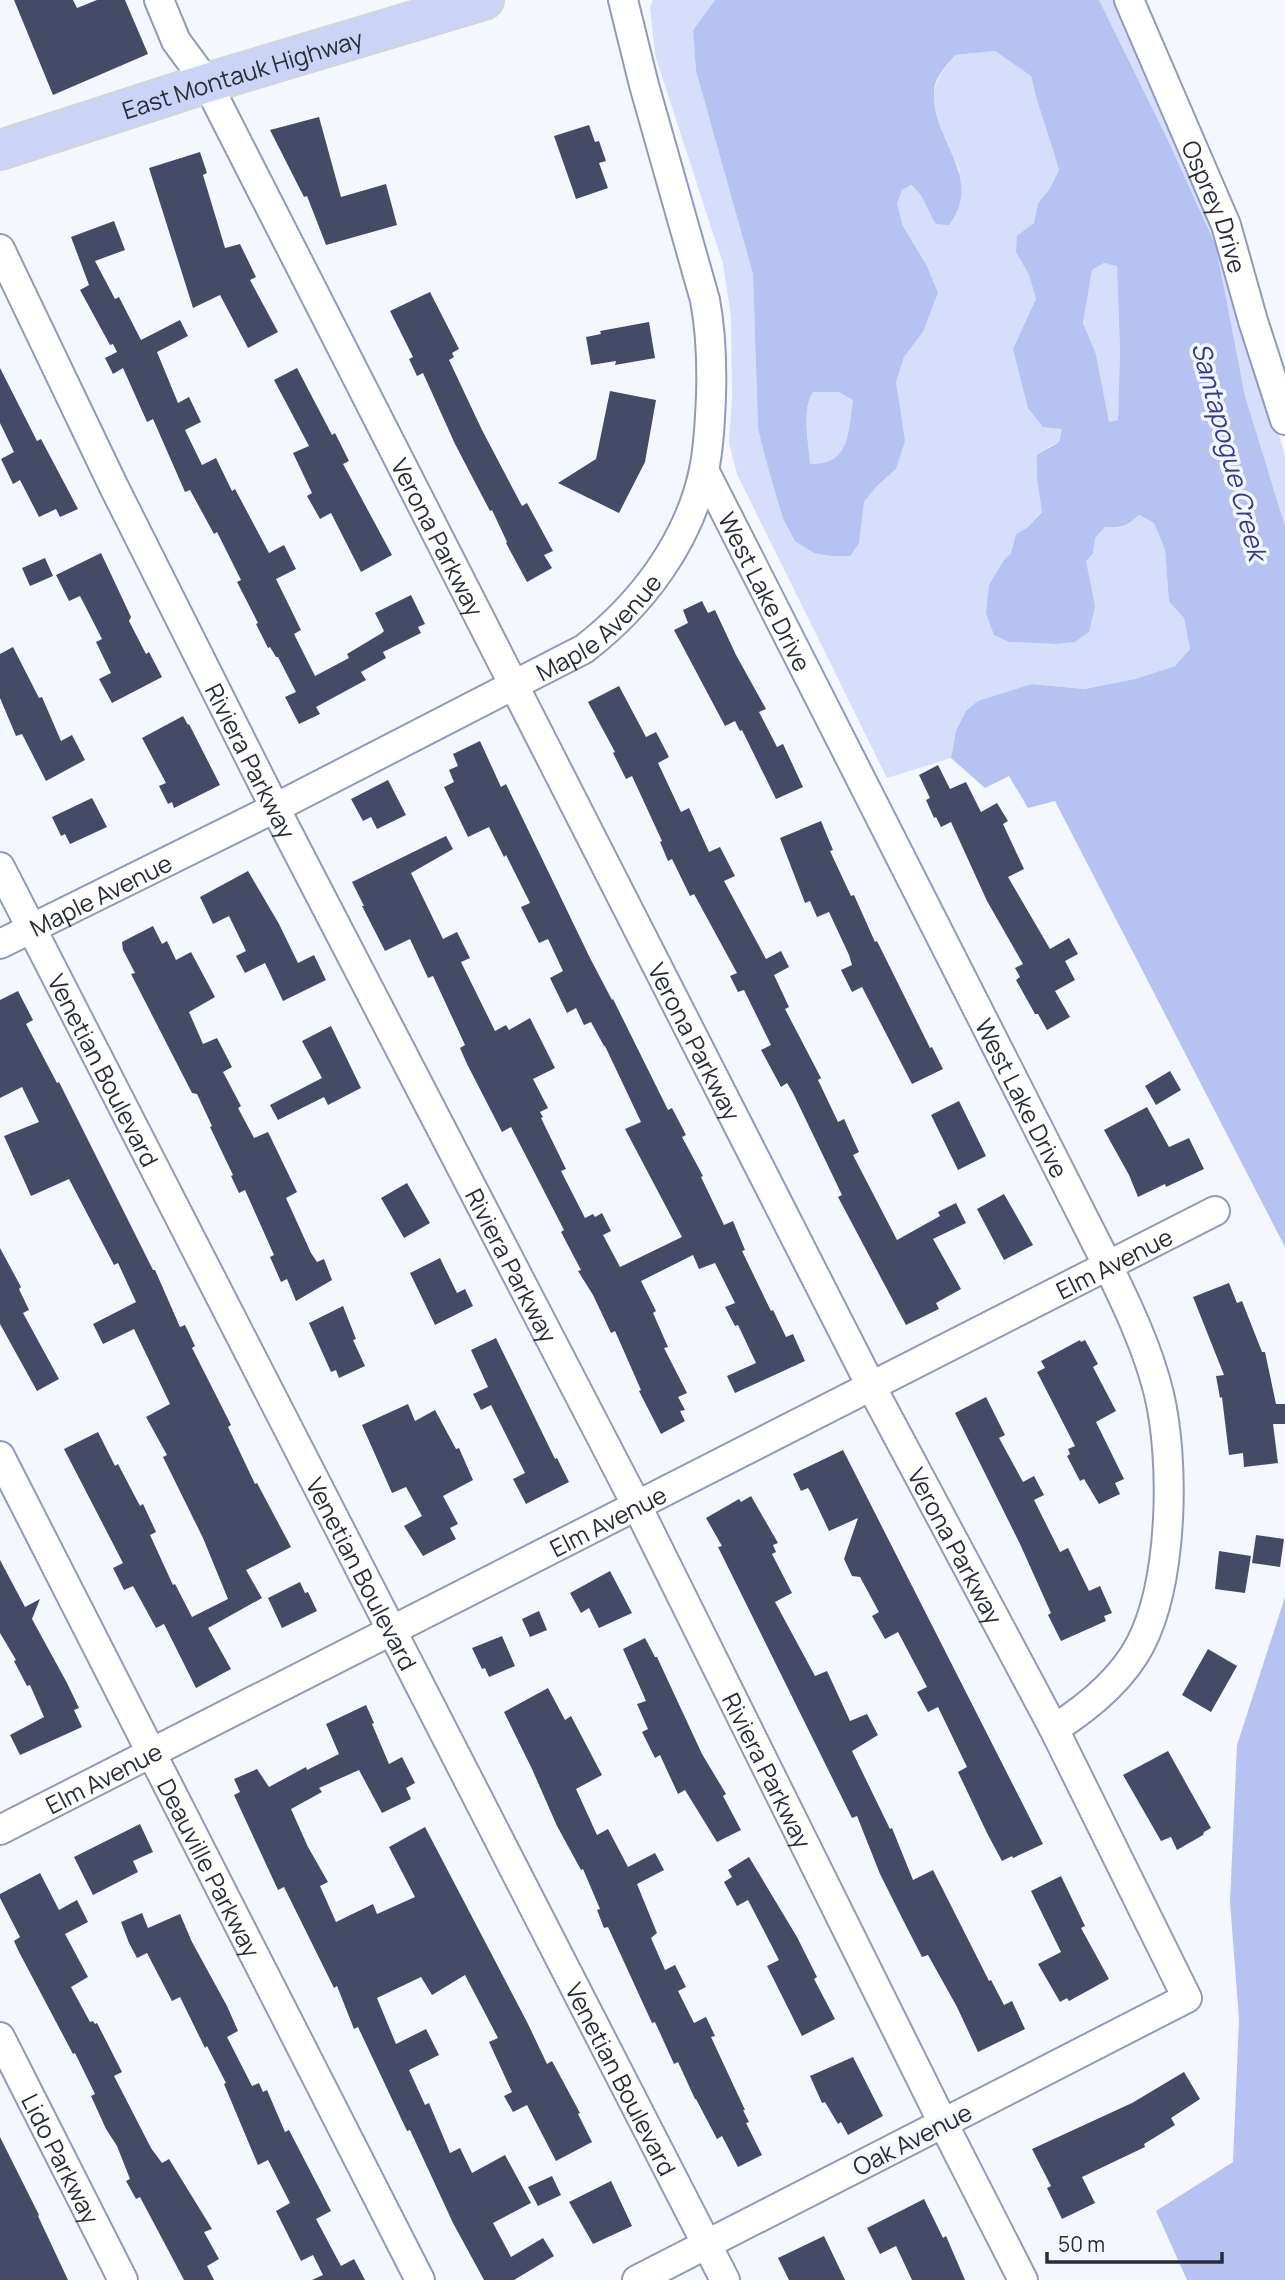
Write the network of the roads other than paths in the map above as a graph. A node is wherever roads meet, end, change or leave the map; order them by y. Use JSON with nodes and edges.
{"nodes":[{"id":1,"x":159,"y":0,"type":"edge"},
{"id":2,"x":484,"y":0,"type":"edge"},
{"id":3,"x":622,"y":0,"type":"edge"},
{"id":4,"x":1129,"y":0,"type":"edge"},
{"id":5,"x":207,"y":83,"type":"junction"},
{"id":6,"x":0,"y":150,"type":"edge"},
{"id":7,"x":0,"y":249,"type":"edge"},
{"id":8,"x":1285,"y":420,"type":"edge"},
{"id":9,"x":704,"y":470,"type":"junction"},
{"id":10,"x":516,"y":685,"type":"junction"},
{"id":11,"x":275,"y":808,"type":"junction"},
{"id":12,"x":0,"y":867,"type":"edge"},
{"id":13,"x":30,"y":929,"type":"junction"},
{"id":14,"x":0,"y":944,"type":"edge"},
{"id":15,"x":1215,"y":1211,"type":"dead end"},
{"id":16,"x":1108,"y":1266,"type":"junction"},
{"id":17,"x":871,"y":1387,"type":"junction"},
{"id":18,"x":0,"y":1456,"type":"edge"},
{"id":19,"x":636,"y":1506,"type":"junction"},
{"id":20,"x":392,"y":1630,"type":"junction"},
{"id":21,"x":1054,"y":1729,"type":"junction"},
{"id":22,"x":150,"y":1753,"type":"junction"},
{"id":23,"x":0,"y":1830,"type":"edge"},
{"id":24,"x":1187,"y":1998,"type":"joint"},
{"id":25,"x":0,"y":2037,"type":"edge"},
{"id":26,"x":943,"y":2123,"type":"junction"},
{"id":27,"x":707,"y":2244,"type":"junction"},
{"id":28,"x":123,"y":2280,"type":"edge"},
{"id":29,"x":420,"y":2280,"type":"edge"},
{"id":30,"x":637,"y":2280,"type":"edge"},
{"id":31,"x":725,"y":2280,"type":"edge"},
{"id":32,"x":1023,"y":2280,"type":"edge"}],
"edges":[{"from":1,"to":5,"type":"street","name":"Verona Parkway"},
{"from":2,"to":5,"type":"main road","name":"East Montauk Highway"},
{"from":3,"to":9,"type":"street","name":"Maple Avenue"},
{"from":4,"to":8,"type":"street","name":"Osprey Drive"},
{"from":5,"to":6,"type":"main road","name":"East Montauk Highway"},
{"from":5,"to":10,"type":"street","name":"Verona Parkway"},
{"from":7,"to":11,"type":"street","name":"Riviera Parkway"},
{"from":9,"to":10,"type":"street","name":"Maple Avenue"},
{"from":9,"to":16,"type":"street","name":"West Lake Drive"},
{"from":10,"to":11,"type":"street","name":"Maple Avenue"},
{"from":10,"to":17,"type":"street","name":"Verona Parkway"},
{"from":11,"to":13,"type":"street","name":"Maple Avenue"},
{"from":11,"to":19,"type":"street","name":"Riviera Parkway"},
{"from":12,"to":13,"type":"street","name":"Venetian Boulevard"},
{"from":13,"to":14,"type":"street","name":"Maple Avenue"},
{"from":13,"to":20,"type":"street","name":"Venetian Boulevard"},
{"from":15,"to":16,"type":"street","name":"Elm Avenue"},
{"from":16,"to":17,"type":"street","name":"Elm Avenue"},
{"from":16,"to":21,"type":"street","name":"West Lake Drive"},
{"from":17,"to":19,"type":"street","name":"Elm Avenue"},
{"from":17,"to":21,"type":"street","name":"Verona Parkway"},
{"from":18,"to":22,"type":"street","name":"Deauville Parkway"},
{"from":19,"to":20,"type":"street","name":"Elm Avenue"},
{"from":19,"to":26,"type":"street","name":"Riviera Parkway"},
{"from":20,"to":22,"type":"street","name":"Elm Avenue"},
{"from":20,"to":27,"type":"street","name":"Venetian Boulevard"},
{"from":21,"to":24,"type":"street","name":"Verona Parkway"},
{"from":22,"to":23,"type":"street","name":"Elm Avenue"},
{"from":22,"to":29,"type":"street","name":"Deauville Parkway"},
{"from":24,"to":26,"type":"street","name":"Oak Avenue"},
{"from":25,"to":28,"type":"street","name":"Lido Parkway"},
{"from":26,"to":27,"type":"street","name":"Oak Avenue"},
{"from":26,"to":32,"type":"street","name":"Riviera Parkway"},
{"from":27,"to":30,"type":"street","name":"Oak Avenue"},
{"from":27,"to":31,"type":"street","name":"Venetian Boulevard"}]}
